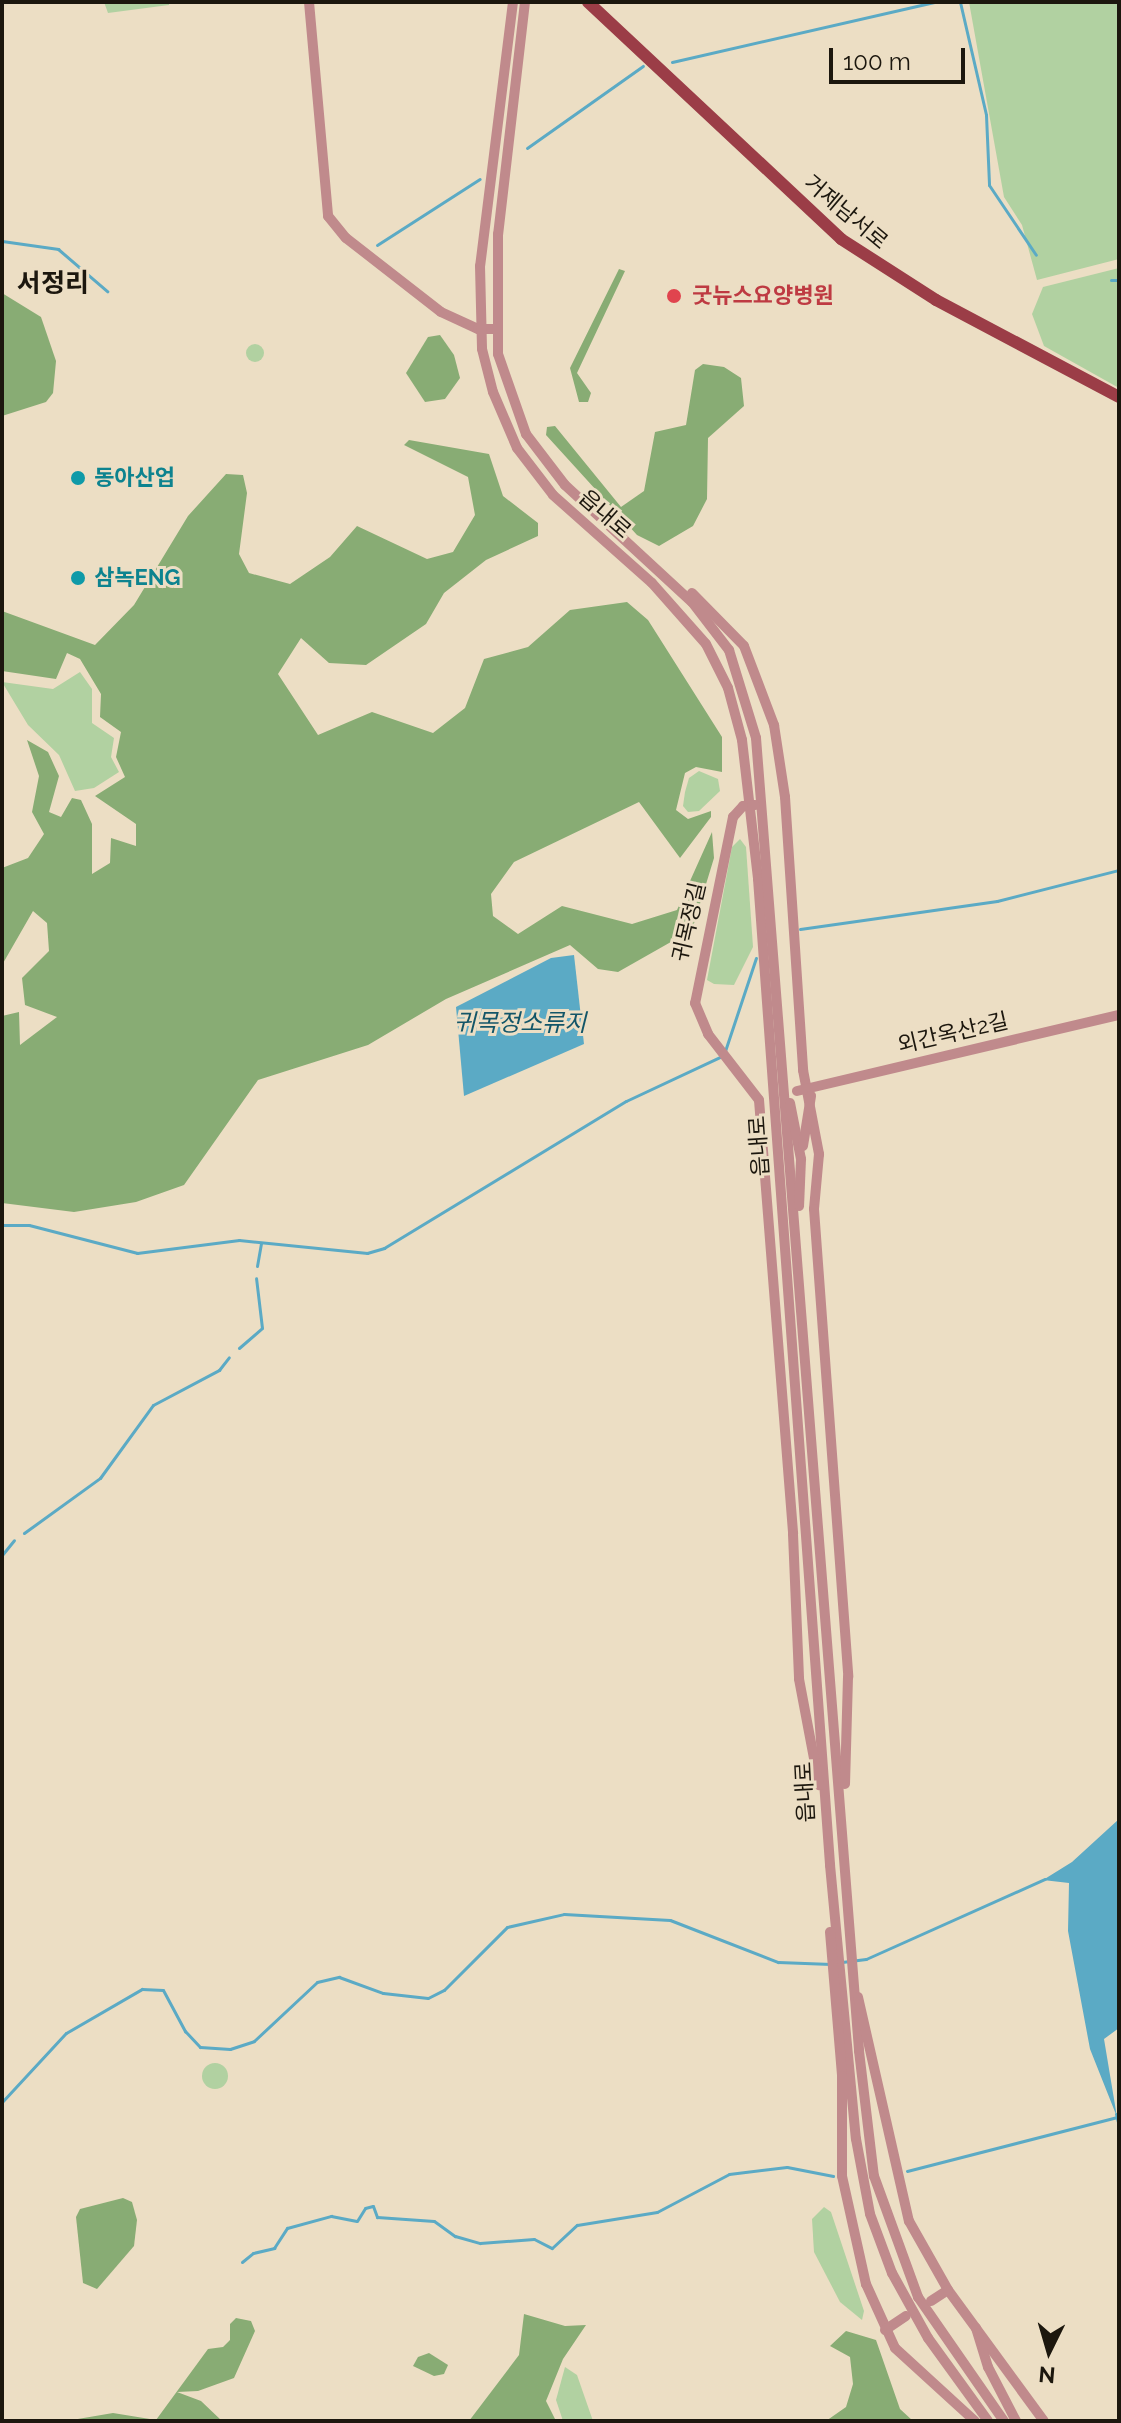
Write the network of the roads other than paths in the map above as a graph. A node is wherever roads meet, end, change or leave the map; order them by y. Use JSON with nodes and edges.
{"nodes":[{"id":1,"x":309,"y":2,"type":"edge"},
{"id":2,"x":513,"y":2,"type":"edge"},
{"id":3,"x":525,"y":2,"type":"edge"},
{"id":4,"x":588,"y":2,"type":"edge"},
{"id":5,"x":478,"y":329,"type":"junction"},
{"id":6,"x":495,"y":329,"type":"junction"},
{"id":7,"x":1119,"y":397,"type":"edge"},
{"id":8,"x":649,"y":562,"type":"junction"},
{"id":9,"x":756,"y":805,"type":"junction"},
{"id":10,"x":1119,"y":1015,"type":"edge"},
{"id":11,"x":800,"y":1091,"type":"junction"},
{"id":12,"x":801,"y":1159,"type":"junction"},
{"id":13,"x":796,"y":1215,"type":"junction"},
{"id":14,"x":843,"y":1833,"type":"junction"},
{"id":15,"x":831,"y":1882,"type":"junction"},
{"id":16,"x":854,"y":1988,"type":"junction"},
{"id":17,"x":948,"y":2290,"type":"junction"},
{"id":18,"x":931,"y":2301,"type":"dead end"},
{"id":19,"x":906,"y":2316,"type":"dead end"},
{"id":20,"x":976,"y":2327,"type":"junction"},
{"id":21,"x":885,"y":2330,"type":"junction"},
{"id":22,"x":975,"y":2421,"type":"edge"},
{"id":23,"x":988,"y":2421,"type":"edge"},
{"id":24,"x":1004,"y":2421,"type":"edge"},
{"id":25,"x":1016,"y":2421,"type":"edge"},
{"id":26,"x":1044,"y":2421,"type":"edge"}],
"edges":[{"from":1,"to":5,"type":"street"},
{"from":2,"to":5,"type":"street","name":"읍내로"},
{"from":3,"to":6,"type":"street","name":"읍내로"},
{"from":4,"to":7,"type":"main road","name":"거제남서로"},
{"from":5,"to":6,"type":"street"},
{"from":5,"to":9,"type":"street","name":"읍내로"},
{"from":6,"to":8,"type":"street","name":"읍내로"},
{"from":8,"to":9,"type":"street","name":"읍내로"},
{"from":8,"to":11,"type":"street"},
{"from":9,"to":11,"type":"street","name":"읍내로"},
{"from":9,"to":15,"type":"street","name":"읍내로"},
{"from":9,"to":15,"type":"street","name":"귀목정길"},
{"from":10,"to":11,"type":"street","name":"외간옥산2길"},
{"from":11,"to":12,"type":"street"},
{"from":11,"to":12,"type":"street"},
{"from":11,"to":13,"type":"street","name":"읍내로"},
{"from":11,"to":14,"type":"street"},
{"from":12,"to":13,"type":"street"},
{"from":13,"to":14,"type":"street","name":"읍내로"},
{"from":14,"to":16,"type":"street","name":"읍내로"},
{"from":15,"to":21,"type":"street"},
{"from":15,"to":23,"type":"street","name":"읍내로"},
{"from":16,"to":17,"type":"street"},
{"from":16,"to":24,"type":"street","name":"읍내로"},
{"from":17,"to":18,"type":"street"},
{"from":17,"to":20,"type":"street"},
{"from":19,"to":21,"type":"street"},
{"from":20,"to":25,"type":"street"},
{"from":20,"to":26,"type":"street"},
{"from":21,"to":22,"type":"street"}]}
